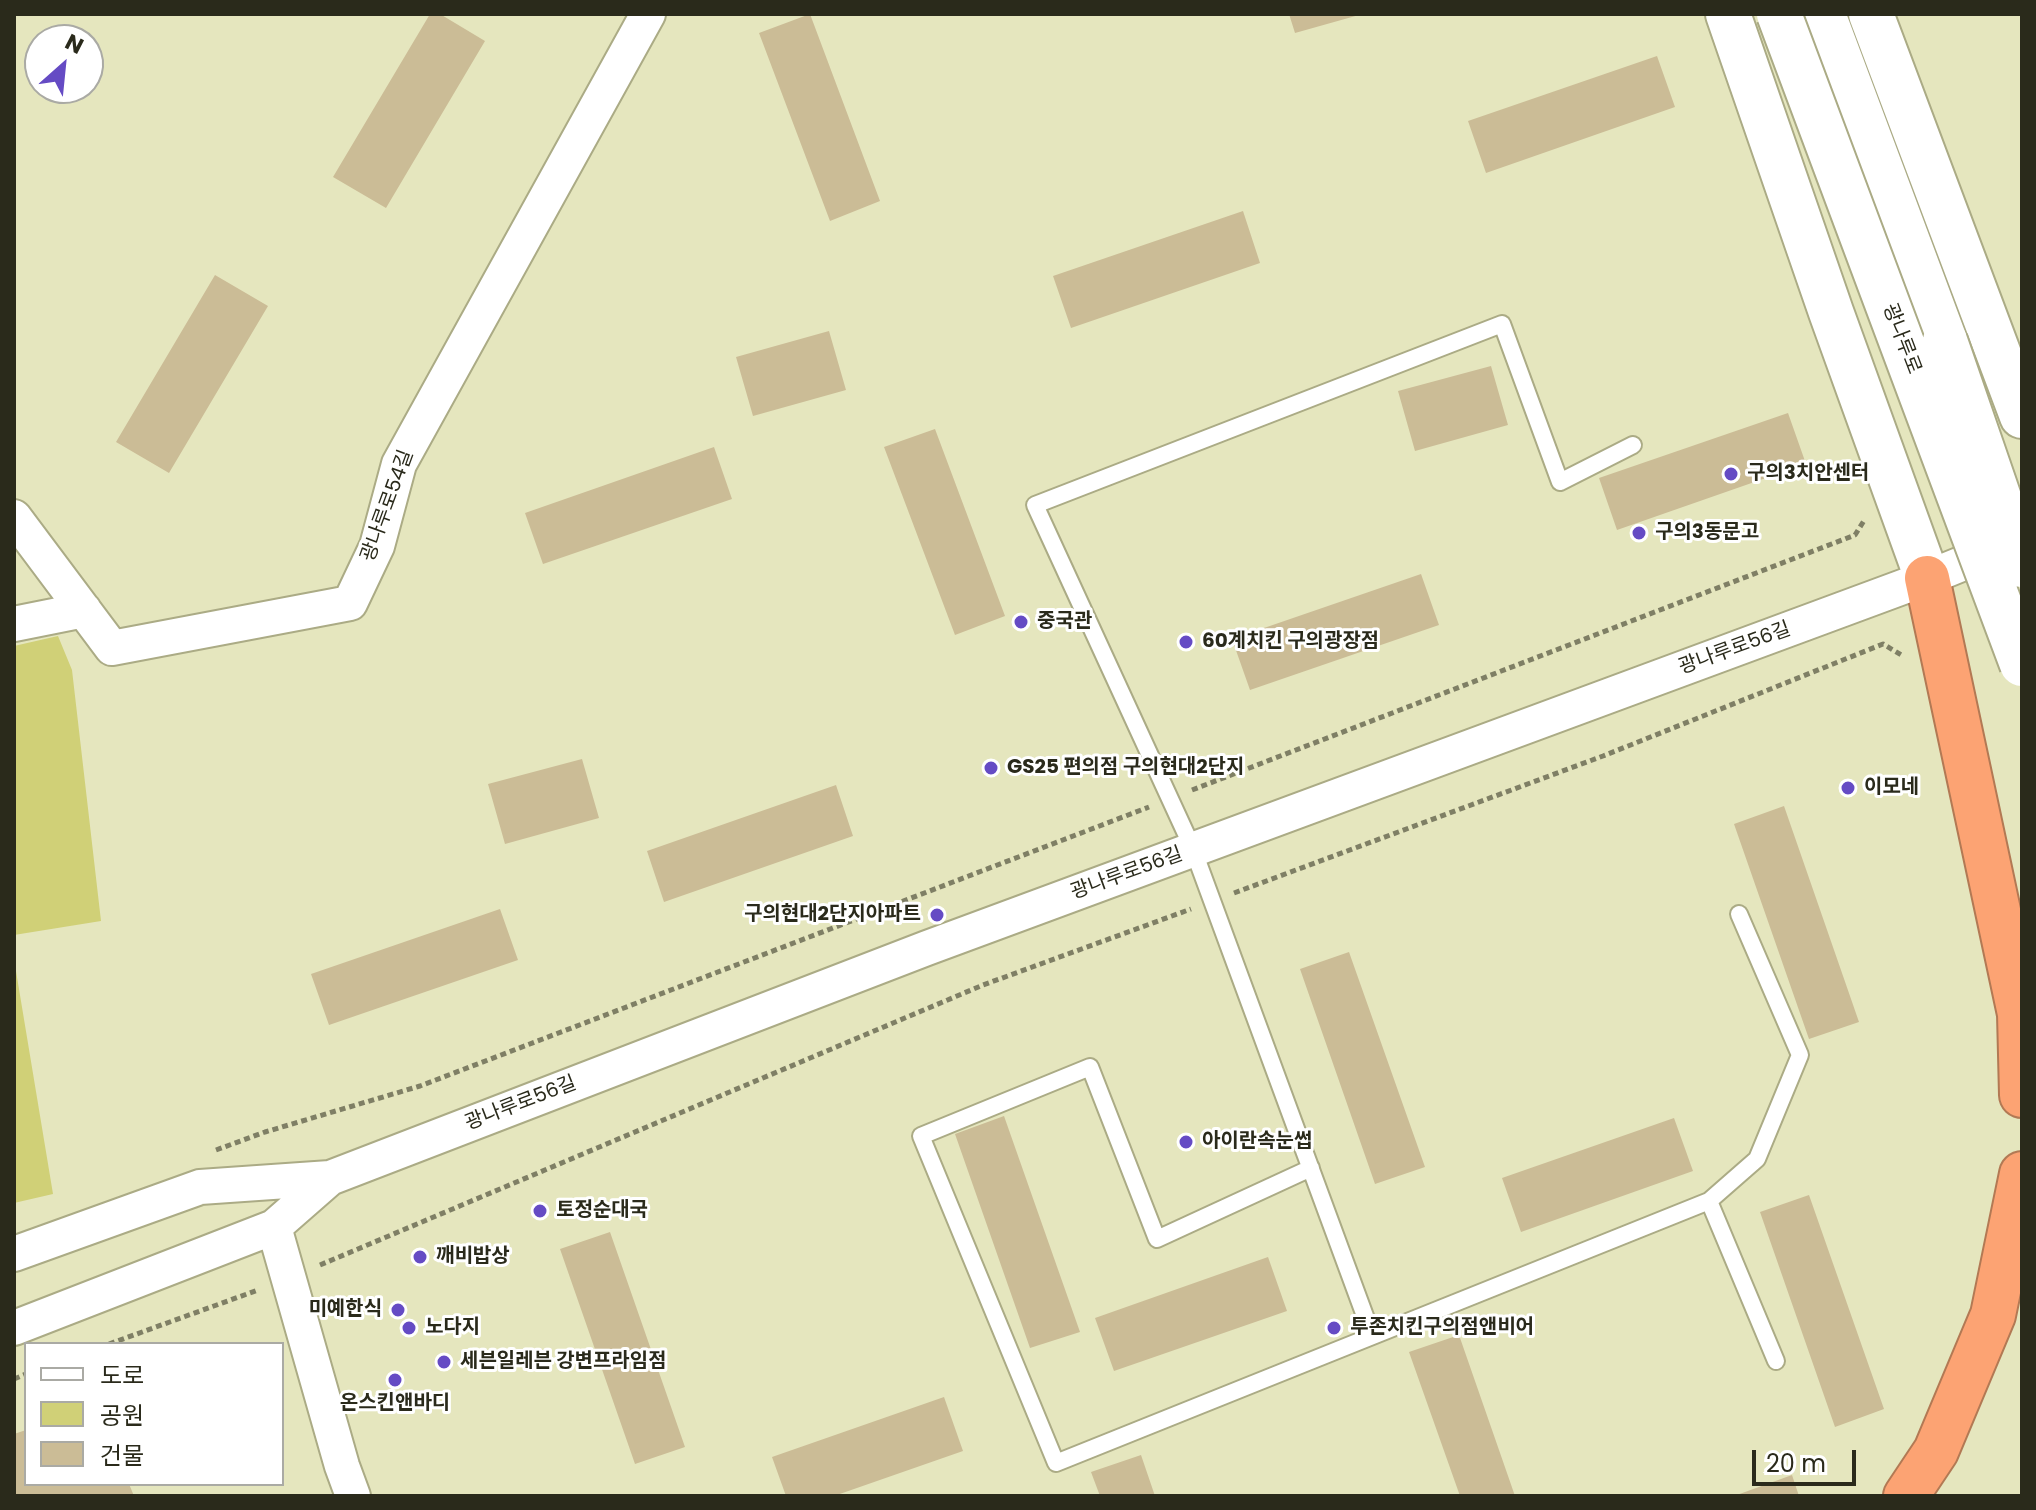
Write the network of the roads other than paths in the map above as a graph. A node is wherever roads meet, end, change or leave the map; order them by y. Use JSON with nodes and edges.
{"nodes":[{"id":1,"x":648,"y":14,"type":"edge"},
{"id":2,"x":1728,"y":14,"type":"edge"},
{"id":3,"x":1779,"y":14,"type":"edge"},
{"id":4,"x":1823,"y":14,"type":"edge"},
{"id":5,"x":1871,"y":14,"type":"edge"},
{"id":6,"x":2022,"y":416,"type":"edge"},
{"id":7,"x":1633,"y":445,"type":"dead end"},
{"id":8,"x":14,"y":517,"type":"edge"},
{"id":9,"x":2022,"y":538,"type":"edge"},
{"id":10,"x":2022,"y":565,"type":"edge"},
{"id":11,"x":1927,"y":578,"type":"junction"},
{"id":12,"x":84,"y":610,"type":"junction"},
{"id":13,"x":14,"y":624,"type":"edge"},
{"id":14,"x":2022,"y":664,"type":"edge"},
{"id":15,"x":1193,"y":849,"type":"junction"},
{"id":16,"x":1739,"y":914,"type":"dead end"},
{"id":17,"x":2022,"y":1095,"type":"edge"},
{"id":18,"x":1311,"y":1168,"type":"junction"},
{"id":19,"x":2022,"y":1174,"type":"edge"},
{"id":20,"x":330,"y":1178,"type":"junction"},
{"id":21,"x":1709,"y":1201,"type":"junction"},
{"id":22,"x":274,"y":1227,"type":"junction"},
{"id":23,"x":14,"y":1254,"type":"edge"},
{"id":24,"x":14,"y":1328,"type":"edge"},
{"id":25,"x":1372,"y":1335,"type":"junction"},
{"id":26,"x":1776,"y":1361,"type":"dead end"},
{"id":27,"x":343,"y":1483,"type":"edge"},
{"id":28,"x":1906,"y":1496,"type":"edge"}],
"edges":[{"from":1,"to":12,"type":"street","name":"광나루로54길"},
{"from":2,"to":11,"type":"main road"},
{"from":3,"to":14,"type":"main road","name":"광나루로","bridge":true},
{"from":4,"to":10,"type":"main road","name":"광나루로","bridge":true},
{"from":5,"to":6,"type":"main road"},
{"from":7,"to":15,"type":"lane"},
{"from":8,"to":12,"type":"street","name":"광나루로54길"},
{"from":9,"to":11,"type":"street","name":"광나루로56길"},
{"from":11,"to":15,"type":"street","name":"광나루로56길"},
{"from":11,"to":17,"type":"highway"},
{"from":12,"to":13,"type":"street"},
{"from":15,"to":18,"type":"lane"},
{"from":15,"to":20,"type":"street","name":"광나루로56길"},
{"from":16,"to":21,"type":"lane"},
{"from":18,"to":25,"type":"lane"},
{"from":18,"to":25,"type":"lane"},
{"from":19,"to":28,"type":"highway"},
{"from":20,"to":22,"type":"street","name":"광나루로56길"},
{"from":20,"to":23,"type":"street","name":"광나루로56길"},
{"from":21,"to":25,"type":"lane"},
{"from":21,"to":26,"type":"lane"},
{"from":22,"to":24,"type":"street","name":"광나루로56길"},
{"from":22,"to":27,"type":"street"}]}
